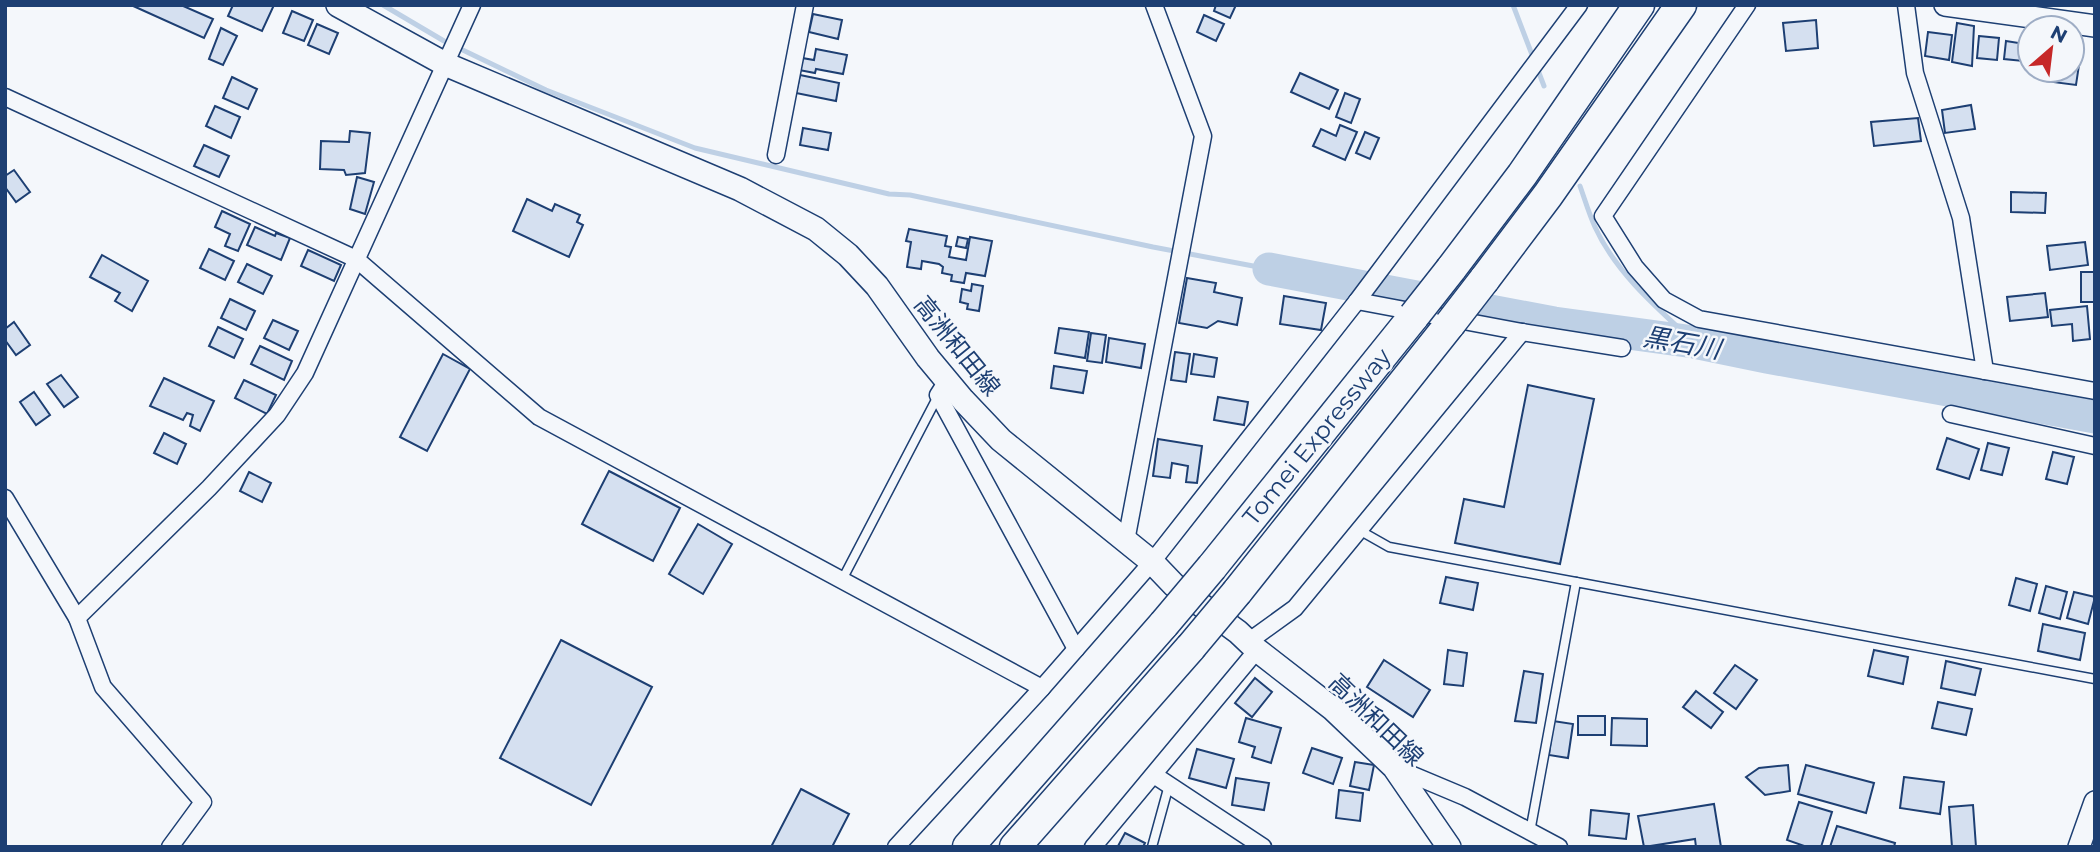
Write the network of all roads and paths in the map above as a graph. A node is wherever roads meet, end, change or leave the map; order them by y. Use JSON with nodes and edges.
{"nodes":[{"id":1,"x":338,"y":5,"type":"edge"},
{"id":2,"x":472,"y":5,"type":"edge"},
{"id":3,"x":805,"y":5,"type":"edge"},
{"id":4,"x":1154,"y":5,"type":"edge"},
{"id":5,"x":1579,"y":5,"type":"edge"},
{"id":6,"x":1639,"y":5,"type":"edge"},
{"id":7,"x":1681,"y":5,"type":"edge"},
{"id":8,"x":1747,"y":5,"type":"edge"},
{"id":9,"x":1906,"y":5,"type":"edge"},
{"id":10,"x":1945,"y":5,"type":"edge"},
{"id":11,"x":2095,"y":26,"type":"edge"},
{"id":12,"x":445,"y":64,"type":"junction"},
{"id":13,"x":5,"y":97,"type":"edge"},
{"id":14,"x":776,"y":155,"type":"dead end"},
{"id":15,"x":356,"y":259,"type":"junction"},
{"id":16,"x":1359,"y":299,"type":"junction"},
{"id":17,"x":1522,"y":332,"type":"junction"},
{"id":18,"x":1622,"y":348,"type":"dead end"},
{"id":19,"x":1985,"y":371,"type":"junction"},
{"id":20,"x":943,"y":388,"type":"junction"},
{"id":21,"x":2095,"y":390,"type":"edge"},
{"id":22,"x":1951,"y":414,"type":"dead end"},
{"id":23,"x":2095,"y":446,"type":"edge"},
{"id":24,"x":5,"y":498,"type":"edge"},
{"id":25,"x":1359,"y":530,"type":"junction"},
{"id":26,"x":1126,"y":541,"type":"junction"},
{"id":27,"x":1152,"y":562,"type":"junction"},
{"id":28,"x":842,"y":580,"type":"junction"},
{"id":29,"x":1576,"y":582,"type":"junction"},
{"id":30,"x":77,"y":618,"type":"junction"},
{"id":31,"x":1253,"y":646,"type":"junction"},
{"id":32,"x":1076,"y":649,"type":"junction"},
{"id":33,"x":2095,"y":679,"type":"edge"},
{"id":34,"x":1042,"y":688,"type":"junction"},
{"id":35,"x":1394,"y":767,"type":"junction"},
{"id":36,"x":1154,"y":775,"type":"junction"},
{"id":37,"x":1169,"y":785,"type":"junction"},
{"id":38,"x":2095,"y":802,"type":"edge"},
{"id":39,"x":1530,"y":832,"type":"junction"},
{"id":40,"x":2085,"y":843,"type":"edge"},
{"id":41,"x":170,"y":847,"type":"edge"},
{"id":42,"x":896,"y":847,"type":"edge"},
{"id":43,"x":968,"y":847,"type":"edge"},
{"id":44,"x":1015,"y":847,"type":"edge"},
{"id":45,"x":1093,"y":847,"type":"edge"},
{"id":46,"x":1152,"y":847,"type":"edge"},
{"id":47,"x":1263,"y":847,"type":"edge"},
{"id":48,"x":1449,"y":847,"type":"edge"},
{"id":49,"x":1523,"y":847,"type":"edge"},
{"id":50,"x":1559,"y":847,"type":"edge"}],
"edges":[{"from":1,"to":12,"type":"main road","name":"高洲和田線"},
{"from":2,"to":12,"type":"street"},
{"from":3,"to":14,"type":"street"},
{"from":4,"to":26,"type":"street"},
{"from":5,"to":16,"type":"street"},
{"from":6,"to":43,"type":"highway","name":"Tomei Expressway","bridge":true},
{"from":7,"to":44,"type":"highway","name":"Tomei Expressway","bridge":true},
{"from":8,"to":19,"type":"street"},
{"from":9,"to":19,"type":"street"},
{"from":10,"to":11,"type":"street"},
{"from":12,"to":15,"type":"street"},
{"from":12,"to":20,"type":"main road","name":"高洲和田線"},
{"from":13,"to":15,"type":"street"},
{"from":15,"to":28,"type":"street"},
{"from":15,"to":30,"type":"street"},
{"from":16,"to":17,"type":"street"},
{"from":16,"to":27,"type":"street"},
{"from":17,"to":18,"type":"street"},
{"from":17,"to":25,"type":"street"},
{"from":19,"to":21,"type":"street"},
{"from":20,"to":26,"type":"main road","name":"高洲和田線"},
{"from":20,"to":28,"type":"lane"},
{"from":20,"to":32,"type":"street"},
{"from":22,"to":23,"type":"street"},
{"from":24,"to":30,"type":"street"},
{"from":25,"to":29,"type":"lane"},
{"from":25,"to":31,"type":"street"},
{"from":26,"to":27,"type":"main road","name":"高洲和田線"},
{"from":27,"to":31,"type":"main road","name":"高洲和田線"},
{"from":27,"to":32,"type":"street"},
{"from":28,"to":34,"type":"street"},
{"from":29,"to":33,"type":"lane"},
{"from":29,"to":39,"type":"lane"},
{"from":30,"to":41,"type":"street"},
{"from":31,"to":35,"type":"main road","name":"高洲和田線"},
{"from":31,"to":36,"type":"street"},
{"from":32,"to":34,"type":"street"},
{"from":34,"to":42,"type":"street"},
{"from":35,"to":39,"type":"street"},
{"from":35,"to":48,"type":"main road","name":"高洲和田線"},
{"from":36,"to":37,"type":"street"},
{"from":36,"to":45,"type":"street"},
{"from":37,"to":46,"type":"lane"},
{"from":37,"to":47,"type":"street"},
{"from":38,"to":40,"type":"street"},
{"from":39,"to":49,"type":"street"},
{"from":39,"to":50,"type":"street"}]}
